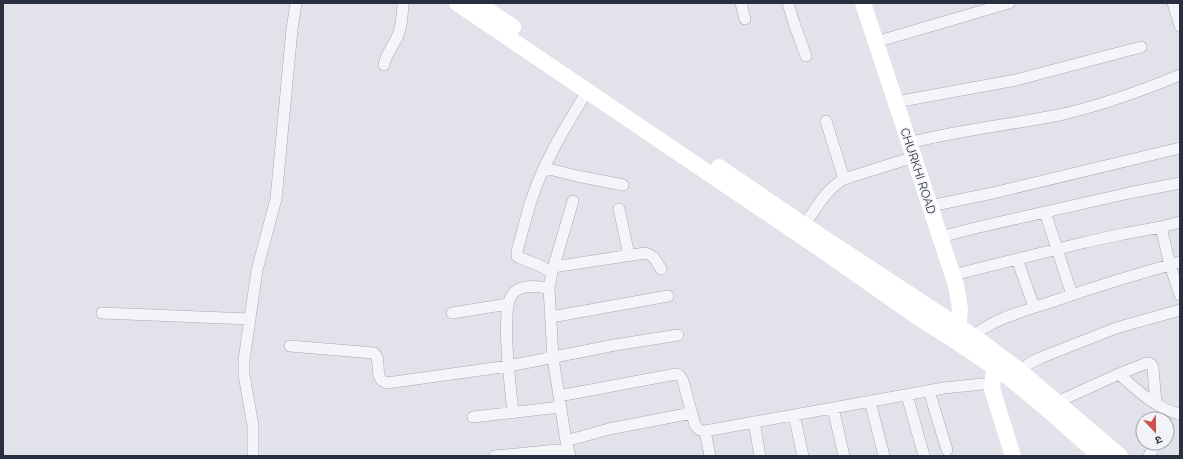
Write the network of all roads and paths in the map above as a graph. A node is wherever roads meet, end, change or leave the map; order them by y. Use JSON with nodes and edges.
{"nodes":[{"id":1,"x":296,"y":3,"type":"edge"},
{"id":2,"x":403,"y":3,"type":"edge"},
{"id":3,"x":457,"y":3,"type":"edge"},
{"id":4,"x":478,"y":3,"type":"edge"},
{"id":5,"x":741,"y":3,"type":"edge"},
{"id":6,"x":788,"y":3,"type":"edge"},
{"id":7,"x":863,"y":3,"type":"edge"},
{"id":8,"x":1009,"y":3,"type":"edge"},
{"id":9,"x":1173,"y":3,"type":"edge"},
{"id":10,"x":744,"y":19,"type":"dead end"},
{"id":11,"x":1180,"y":26,"type":"edge"},
{"id":12,"x":876,"y":42,"type":"junction"},
{"id":13,"x":1141,"y":47,"type":"dead end"},
{"id":14,"x":806,"y":56,"type":"dead end"},
{"id":15,"x":384,"y":65,"type":"dead end"},
{"id":16,"x":1180,"y":75,"type":"edge"},
{"id":17,"x":588,"y":90,"type":"junction"},
{"id":18,"x":896,"y":102,"type":"junction"},
{"id":19,"x":826,"y":121,"type":"dead end"},
{"id":20,"x":1180,"y":148,"type":"edge"},
{"id":21,"x":911,"y":150,"type":"junction"},
{"id":22,"x":545,"y":168,"type":"junction"},
{"id":23,"x":844,"y":179,"type":"junction"},
{"id":24,"x":1180,"y":183,"type":"edge"},
{"id":25,"x":623,"y":185,"type":"dead end"},
{"id":26,"x":573,"y":201,"type":"dead end"},
{"id":27,"x":930,"y":206,"type":"junction"},
{"id":28,"x":619,"y":209,"type":"dead end"},
{"id":29,"x":1045,"y":212,"type":"junction"},
{"id":30,"x":1180,"y":222,"type":"edge"},
{"id":31,"x":804,"y":225,"type":"junction"},
{"id":32,"x":1161,"y":227,"type":"junction"},
{"id":33,"x":940,"y":237,"type":"junction"},
{"id":34,"x":1057,"y":250,"type":"junction"},
{"id":35,"x":629,"y":255,"type":"junction"},
{"id":36,"x":1017,"y":260,"type":"junction"},
{"id":37,"x":1175,"y":264,"type":"edge"},
{"id":38,"x":552,"y":269,"type":"junction"},
{"id":39,"x":661,"y":269,"type":"dead end"},
{"id":40,"x":953,"y":275,"type":"junction"},
{"id":41,"x":549,"y":288,"type":"junction"},
{"id":42,"x":1180,"y":294,"type":"edge"},
{"id":43,"x":1072,"y":295,"type":"junction"},
{"id":44,"x":668,"y":296,"type":"dead end"},
{"id":45,"x":508,"y":304,"type":"junction"},
{"id":46,"x":1034,"y":307,"type":"junction"},
{"id":47,"x":1180,"y":310,"type":"edge"},
{"id":48,"x":102,"y":313,"type":"dead end"},
{"id":49,"x":452,"y":313,"type":"dead end"},
{"id":50,"x":551,"y":317,"type":"junction"},
{"id":51,"x":250,"y":319,"type":"junction"},
{"id":52,"x":958,"y":334,"type":"junction"},
{"id":53,"x":678,"y":335,"type":"dead end"},
{"id":54,"x":973,"y":336,"type":"junction"},
{"id":55,"x":290,"y":346,"type":"dead end"},
{"id":56,"x":554,"y":358,"type":"junction"},
{"id":57,"x":996,"y":360,"type":"junction"},
{"id":58,"x":508,"y":366,"type":"junction"},
{"id":59,"x":1119,"y":374,"type":"junction"},
{"id":60,"x":1016,"y":375,"type":"junction"},
{"id":61,"x":992,"y":383,"type":"junction"},
{"id":62,"x":929,"y":391,"type":"junction"},
{"id":63,"x":907,"y":395,"type":"junction"},
{"id":64,"x":870,"y":401,"type":"junction"},
{"id":65,"x":560,"y":402,"type":"junction"},
{"id":66,"x":1057,"y":402,"type":"junction"},
{"id":67,"x":1156,"y":404,"type":"junction"},
{"id":68,"x":833,"y":408,"type":"junction"},
{"id":69,"x":1167,"y":411,"type":"edge"},
{"id":70,"x":513,"y":413,"type":"junction"},
{"id":71,"x":692,"y":413,"type":"junction"},
{"id":72,"x":794,"y":415,"type":"junction"},
{"id":73,"x":474,"y":417,"type":"dead end"},
{"id":74,"x":754,"y":422,"type":"junction"},
{"id":75,"x":705,"y":431,"type":"junction"},
{"id":76,"x":568,"y":449,"type":"edge"},
{"id":77,"x":947,"y":450,"type":"dead end"},
{"id":78,"x":252,"y":456,"type":"edge"},
{"id":79,"x":495,"y":456,"type":"edge"},
{"id":80,"x":707,"y":456,"type":"edge"},
{"id":81,"x":760,"y":456,"type":"edge"},
{"id":82,"x":803,"y":456,"type":"edge"},
{"id":83,"x":844,"y":456,"type":"edge"},
{"id":84,"x":884,"y":456,"type":"edge"},
{"id":85,"x":924,"y":456,"type":"edge"},
{"id":86,"x":1013,"y":456,"type":"edge"},
{"id":87,"x":1100,"y":456,"type":"edge"},
{"id":88,"x":1120,"y":456,"type":"edge"}],
"edges":[{"from":1,"to":51,"type":"street"},
{"from":2,"to":15,"type":"street"},
{"from":3,"to":17,"type":"street"},
{"from":4,"to":31,"type":"street"},
{"from":5,"to":10,"type":"street"},
{"from":6,"to":14,"type":"street"},
{"from":7,"to":12,"type":"street","name":"CHURKHI ROAD"},
{"from":8,"to":12,"type":"street"},
{"from":9,"to":11,"type":"street"},
{"from":12,"to":18,"type":"street","name":"CHURKHI ROAD"},
{"from":13,"to":18,"type":"street"},
{"from":16,"to":21,"type":"street"},
{"from":17,"to":22,"type":"street"},
{"from":17,"to":52,"type":"street"},
{"from":18,"to":21,"type":"street","name":"CHURKHI ROAD"},
{"from":19,"to":23,"type":"street"},
{"from":20,"to":27,"type":"street"},
{"from":21,"to":23,"type":"street"},
{"from":21,"to":27,"type":"street","name":"CHURKHI ROAD"},
{"from":22,"to":25,"type":"street"},
{"from":22,"to":38,"type":"street"},
{"from":23,"to":31,"type":"street"},
{"from":24,"to":29,"type":"street"},
{"from":26,"to":38,"type":"street"},
{"from":27,"to":33,"type":"street","name":"CHURKHI ROAD"},
{"from":28,"to":35,"type":"street"},
{"from":29,"to":33,"type":"street"},
{"from":29,"to":34,"type":"street"},
{"from":30,"to":32,"type":"street"},
{"from":31,"to":52,"type":"street"},
{"from":32,"to":34,"type":"street"},
{"from":32,"to":37,"type":"street"},
{"from":33,"to":40,"type":"street","name":"CHURKHI ROAD"},
{"from":34,"to":36,"type":"street"},
{"from":34,"to":43,"type":"street"},
{"from":35,"to":38,"type":"street"},
{"from":35,"to":39,"type":"street"},
{"from":36,"to":40,"type":"street"},
{"from":36,"to":46,"type":"street"},
{"from":37,"to":42,"type":"street"},
{"from":37,"to":43,"type":"street"},
{"from":38,"to":41,"type":"street"},
{"from":40,"to":52,"type":"street","name":"CHURKHI ROAD"},
{"from":41,"to":45,"type":"street"},
{"from":41,"to":50,"type":"street"},
{"from":43,"to":46,"type":"street"},
{"from":44,"to":50,"type":"street"},
{"from":45,"to":49,"type":"street"},
{"from":45,"to":58,"type":"street"},
{"from":46,"to":54,"type":"street"},
{"from":47,"to":60,"type":"street"},
{"from":48,"to":51,"type":"street"},
{"from":50,"to":56,"type":"street"},
{"from":51,"to":78,"type":"street"},
{"from":52,"to":54,"type":"street"},
{"from":52,"to":57,"type":"street"},
{"from":53,"to":56,"type":"street"},
{"from":54,"to":57,"type":"street"},
{"from":55,"to":58,"type":"street"},
{"from":56,"to":58,"type":"street"},
{"from":56,"to":65,"type":"street"},
{"from":57,"to":60,"type":"street"},
{"from":57,"to":61,"type":"street"},
{"from":58,"to":70,"type":"street"},
{"from":59,"to":66,"type":"street"},
{"from":59,"to":67,"type":"street"},
{"from":59,"to":67,"type":"street"},
{"from":60,"to":66,"type":"street"},
{"from":60,"to":87,"type":"street"},
{"from":61,"to":62,"type":"street"},
{"from":61,"to":86,"type":"street"},
{"from":62,"to":63,"type":"street"},
{"from":62,"to":77,"type":"street"},
{"from":63,"to":64,"type":"street"},
{"from":63,"to":85,"type":"street"},
{"from":64,"to":68,"type":"street"},
{"from":64,"to":84,"type":"street"},
{"from":65,"to":70,"type":"street"},
{"from":65,"to":71,"type":"street"},
{"from":65,"to":76,"type":"street"},
{"from":66,"to":88,"type":"street"},
{"from":67,"to":69,"type":"street"},
{"from":68,"to":72,"type":"street"},
{"from":68,"to":83,"type":"street"},
{"from":70,"to":73,"type":"street"},
{"from":71,"to":75,"type":"street"},
{"from":71,"to":76,"type":"street"},
{"from":72,"to":74,"type":"street"},
{"from":72,"to":82,"type":"street"},
{"from":74,"to":75,"type":"street"},
{"from":74,"to":81,"type":"street"},
{"from":75,"to":80,"type":"street"},
{"from":76,"to":79,"type":"street"}]}
